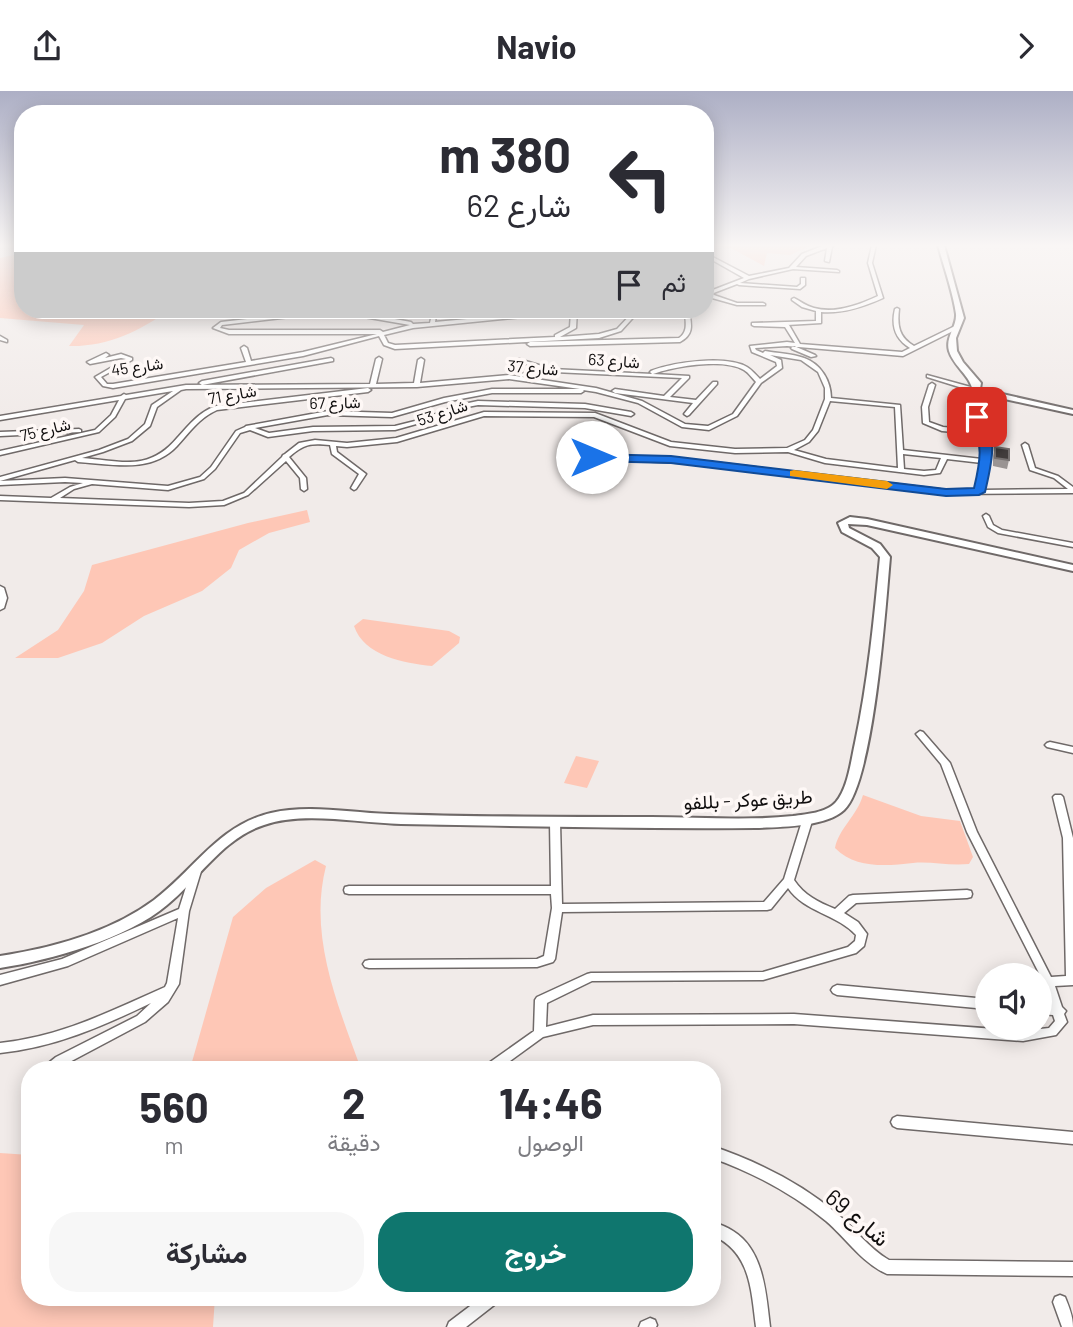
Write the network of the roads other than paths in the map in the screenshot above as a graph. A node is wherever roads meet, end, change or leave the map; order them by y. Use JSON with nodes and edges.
{"nodes":[{"id":1,"x":736,"y":303,"type":"edge"},
{"id":2,"x":799,"y":303,"type":"edge"},
{"id":3,"x":868,"y":303,"type":"edge"},
{"id":4,"x":956,"y":303,"type":"edge"},
{"id":5,"x":763,"y":304,"type":"dead end"},
{"id":6,"x":897,"y":309,"type":"dead end"},
{"id":7,"x":818,"y":310,"type":"junction"},
{"id":8,"x":260,"y":319,"type":"edge"},
{"id":9,"x":381,"y":319,"type":"edge"},
{"id":10,"x":433,"y":319,"type":"edge"},
{"id":11,"x":488,"y":319,"type":"edge"},
{"id":12,"x":574,"y":319,"type":"edge"},
{"id":13,"x":630,"y":319,"type":"edge"},
{"id":14,"x":688,"y":319,"type":"edge"},
{"id":15,"x":958,"y":322,"type":"junction"},
{"id":16,"x":432,"y":324,"type":"junction"},
{"id":17,"x":413,"y":326,"type":"junction"},
{"id":18,"x":380,"y":332,"type":"junction"},
{"id":19,"x":555,"y":338,"type":"junction"},
{"id":20,"x":515,"y":342,"type":"junction"},
{"id":21,"x":786,"y":344,"type":"junction"},
{"id":22,"x":798,"y":344,"type":"junction"},
{"id":23,"x":244,"y":348,"type":"dead end"},
{"id":24,"x":914,"y":348,"type":"junction"},
{"id":25,"x":760,"y":353,"type":"junction"},
{"id":26,"x":106,"y":355,"type":"dead end"},
{"id":27,"x":813,"y":356,"type":"dead end"},
{"id":28,"x":379,"y":359,"type":"dead end"},
{"id":29,"x":331,"y":360,"type":"dead end"},
{"id":30,"x":421,"y":360,"type":"dead end"},
{"id":31,"x":519,"y":361,"type":"dead end"},
{"id":32,"x":249,"y":363,"type":"junction"},
{"id":33,"x":237,"y":365,"type":"junction"},
{"id":34,"x":554,"y":370,"type":"junction"},
{"id":35,"x":653,"y":372,"type":"dead end"},
{"id":36,"x":245,"y":375,"type":"junction"},
{"id":37,"x":929,"y":376,"type":"dead end"},
{"id":38,"x":509,"y":377,"type":"junction"},
{"id":39,"x":716,"y":383,"type":"dead end"},
{"id":40,"x":758,"y":383,"type":"junction"},
{"id":41,"x":932,"y":384,"type":"dead end"},
{"id":42,"x":373,"y":385,"type":"junction"},
{"id":43,"x":383,"y":385,"type":"junction"},
{"id":44,"x":417,"y":385,"type":"junction"},
{"id":45,"x":186,"y":387,"type":"junction"},
{"id":46,"x":596,"y":390,"type":"junction"},
{"id":47,"x":976,"y":390,"type":"junction"},
{"id":48,"x":607,"y":393,"type":"junction"},
{"id":49,"x":124,"y":396,"type":"junction"},
{"id":50,"x":666,"y":397,"type":"junction"},
{"id":51,"x":828,"y":399,"type":"junction"},
{"id":52,"x":696,"y":402,"type":"junction"},
{"id":53,"x":1073,"y":412,"type":"edge"},
{"id":54,"x":631,"y":414,"type":"dead end"},
{"id":55,"x":687,"y":414,"type":"dead end"},
{"id":56,"x":0,"y":418,"type":"edge"},
{"id":57,"x":248,"y":427,"type":"junction"},
{"id":58,"x":97,"y":431,"type":"junction"},
{"id":59,"x":985,"y":433,"type":"junction"},
{"id":60,"x":0,"y":434,"type":"edge"},
{"id":61,"x":569,"y":438,"type":"dead end"},
{"id":62,"x":334,"y":445,"type":"junction"},
{"id":63,"x":1024,"y":445,"type":"dead end"},
{"id":64,"x":788,"y":450,"type":"junction"},
{"id":65,"x":900,"y":452,"type":"junction"},
{"id":66,"x":0,"y":453,"type":"edge"},
{"id":67,"x":285,"y":456,"type":"junction"},
{"id":68,"x":945,"y":457,"type":"junction"},
{"id":69,"x":63,"y":460,"type":"junction"},
{"id":70,"x":986,"y":461,"type":"junction"},
{"id":71,"x":901,"y":470,"type":"junction"},
{"id":72,"x":0,"y":481,"type":"edge"},
{"id":73,"x":98,"y":482,"type":"junction"},
{"id":74,"x":354,"y":488,"type":"dead end"},
{"id":75,"x":304,"y":489,"type":"dead end"},
{"id":76,"x":1073,"y":490,"type":"edge"},
{"id":77,"x":979,"y":492,"type":"junction"},
{"id":78,"x":0,"y":498,"type":"edge"},
{"id":79,"x":54,"y":500,"type":"junction"},
{"id":80,"x":986,"y":516,"type":"dead end"},
{"id":81,"x":1073,"y":545,"type":"edge"},
{"id":82,"x":1073,"y":568,"type":"edge"},
{"id":83,"x":0,"y":588,"type":"edge"},
{"id":84,"x":0,"y":608,"type":"edge"},
{"id":85,"x":920,"y":734,"type":"dead end"},
{"id":86,"x":1050,"y":745,"type":"dead end"},
{"id":87,"x":1073,"y":750,"type":"edge"},
{"id":88,"x":1058,"y":797,"type":"dead end"},
{"id":89,"x":808,"y":818,"type":"junction"},
{"id":90,"x":555,"y":822,"type":"junction"},
{"id":91,"x":197,"y":866,"type":"junction"},
{"id":92,"x":789,"y":880,"type":"junction"},
{"id":93,"x":349,"y":890,"type":"dead end"},
{"id":94,"x":556,"y":890,"type":"junction"},
{"id":95,"x":967,"y":894,"type":"dead end"},
{"id":96,"x":557,"y":908,"type":"junction"},
{"id":97,"x":184,"y":911,"type":"junction"},
{"id":98,"x":837,"y":912,"type":"junction"},
{"id":99,"x":0,"y":962,"type":"edge"},
{"id":100,"x":1038,"y":963,"type":"edge"},
{"id":101,"x":369,"y":964,"type":"dead end"},
{"id":102,"x":0,"y":980,"type":"edge"},
{"id":103,"x":1072,"y":980,"type":"edge"},
{"id":104,"x":1052,"y":982,"type":"edge"},
{"id":105,"x":171,"y":990,"type":"junction"},
{"id":106,"x":837,"y":990,"type":"dead end"},
{"id":107,"x":1052,"y":992,"type":"edge"},
{"id":108,"x":975,"y":1003,"type":"edge"},
{"id":109,"x":1052,"y":1010,"type":"edge"},
{"id":110,"x":1060,"y":1011,"type":"junction"},
{"id":111,"x":540,"y":1033,"type":"junction"},
{"id":112,"x":0,"y":1048,"type":"edge"},
{"id":113,"x":64,"y":1061,"type":"edge"},
{"id":114,"x":501,"y":1061,"type":"edge"},
{"id":115,"x":897,"y":1122,"type":"dead end"},
{"id":116,"x":1073,"y":1138,"type":"edge"},
{"id":117,"x":721,"y":1156,"type":"edge"},
{"id":118,"x":721,"y":1232,"type":"edge"},
{"id":119,"x":1073,"y":1269,"type":"edge"},
{"id":120,"x":1060,"y":1302,"type":"dead end"},
{"id":121,"x":481,"y":1306,"type":"edge"},
{"id":122,"x":454,"y":1327,"type":"edge"},
{"id":123,"x":763,"y":1327,"type":"edge"},
{"id":124,"x":1069,"y":1327,"type":"edge"}],
"edges":[{"from":1,"to":5,"type":"street"},
{"from":2,"to":7,"type":"street"},
{"from":3,"to":7,"type":"street"},
{"from":4,"to":15,"type":"street"},
{"from":6,"to":24,"type":"street"},
{"from":7,"to":22,"type":"street"},
{"from":8,"to":18,"type":"street"},
{"from":9,"to":17,"type":"street"},
{"from":10,"to":16,"type":"street"},
{"from":11,"to":16,"type":"street","name":"شارع 45"},
{"from":12,"to":19,"type":"street"},
{"from":13,"to":19,"type":"street"},
{"from":14,"to":20,"type":"street"},
{"from":15,"to":24,"type":"street"},
{"from":15,"to":47,"type":"street"},
{"from":16,"to":17,"type":"street","name":"شارع 45"},
{"from":17,"to":18,"type":"street","name":"شارع 45"},
{"from":18,"to":20,"type":"street"},
{"from":18,"to":32,"type":"street","name":"شارع 45"},
{"from":19,"to":20,"type":"street"},
{"from":21,"to":22,"type":"street"},
{"from":21,"to":25,"type":"street"},
{"from":21,"to":27,"type":"street"},
{"from":22,"to":24,"type":"street"},
{"from":23,"to":32,"type":"street"},
{"from":25,"to":40,"type":"street","name":"شارع 37"},
{"from":25,"to":51,"type":"street"},
{"from":26,"to":33,"type":"street","name":"شارع 45"},
{"from":28,"to":42,"type":"street"},
{"from":29,"to":36,"type":"street","name":"شارع 45"},
{"from":30,"to":44,"type":"street"},
{"from":31,"to":34,"type":"street"},
{"from":32,"to":33,"type":"street","name":"شارع 45"},
{"from":33,"to":36,"type":"street"},
{"from":34,"to":38,"type":"street","name":"شارع 63"},
{"from":34,"to":50,"type":"street","name":"شارع 63"},
{"from":35,"to":40,"type":"street"},
{"from":36,"to":45,"type":"street","name":"شارع 45"},
{"from":37,"to":47,"type":"street"},
{"from":38,"to":44,"type":"street","name":"شارع 37"},
{"from":38,"to":46,"type":"street","name":"شارع 37"},
{"from":39,"to":52,"type":"street"},
{"from":40,"to":48,"type":"street","name":"شارع 37"},
{"from":41,"to":59,"type":"street"},
{"from":42,"to":43,"type":"street","name":"شارع 37"},
{"from":42,"to":45,"type":"street","name":"شارع 37"},
{"from":43,"to":44,"type":"street","name":"شارع 37"},
{"from":43,"to":69,"type":"street","name":"شارع 71"},
{"from":45,"to":49,"type":"street","name":"شارع 37"},
{"from":45,"to":69,"type":"street"},
{"from":46,"to":48,"type":"street","name":"شارع 37"},
{"from":46,"to":57,"type":"street","name":"شارع 67"},
{"from":47,"to":53,"type":"street"},
{"from":47,"to":59,"type":"street"},
{"from":48,"to":50,"type":"street"},
{"from":49,"to":56,"type":"street","name":"شارع 37"},
{"from":49,"to":58,"type":"street","name":"شارع 75"},
{"from":50,"to":52,"type":"street"},
{"from":51,"to":64,"type":"street"},
{"from":51,"to":65,"type":"street"},
{"from":52,"to":55,"type":"street"},
{"from":54,"to":57,"type":"street"},
{"from":57,"to":73,"type":"street"},
{"from":58,"to":60,"type":"street","name":"شارع 75"},
{"from":58,"to":66,"type":"street","name":"شارع 75"},
{"from":59,"to":70,"type":"street"},
{"from":61,"to":77,"type":"street"},
{"from":62,"to":64,"type":"street","name":"شارع 53"},
{"from":62,"to":67,"type":"street","name":"شارع 53"},
{"from":62,"to":74,"type":"street"},
{"from":63,"to":76,"type":"street"},
{"from":64,"to":71,"type":"street"},
{"from":65,"to":68,"type":"street"},
{"from":65,"to":71,"type":"street"},
{"from":67,"to":75,"type":"street"},
{"from":67,"to":79,"type":"street","name":"شارع 53"},
{"from":68,"to":70,"type":"street"},
{"from":68,"to":71,"type":"street"},
{"from":69,"to":72,"type":"street"},
{"from":70,"to":77,"type":"street"},
{"from":72,"to":73,"type":"street"},
{"from":73,"to":79,"type":"street"},
{"from":76,"to":77,"type":"street"},
{"from":78,"to":79,"type":"street","name":"شارع 53"},
{"from":80,"to":81,"type":"street"},
{"from":82,"to":89,"type":"street","name":"طريق عوكر - بللفو"},
{"from":83,"to":84,"type":"street"},
{"from":85,"to":100,"type":"street"},
{"from":86,"to":87,"type":"street"},
{"from":88,"to":103,"type":"street"},
{"from":89,"to":90,"type":"street","name":"طريق عوكر - بللفو"},
{"from":89,"to":92,"type":"street"},
{"from":90,"to":91,"type":"street","name":"طريق عوكر - بللفو"},
{"from":90,"to":94,"type":"street"},
{"from":91,"to":97,"type":"street"},
{"from":91,"to":99,"type":"street","name":"طريق عوكر - بللفو"},
{"from":92,"to":96,"type":"street"},
{"from":92,"to":98,"type":"street"},
{"from":93,"to":94,"type":"street"},
{"from":94,"to":96,"type":"street"},
{"from":95,"to":98,"type":"street"},
{"from":96,"to":101,"type":"street"},
{"from":97,"to":102,"type":"street"},
{"from":97,"to":105,"type":"street"},
{"from":98,"to":111,"type":"street"},
{"from":103,"to":104,"type":"street"},
{"from":105,"to":112,"type":"street"},
{"from":105,"to":113,"type":"street"},
{"from":106,"to":108,"type":"street"},
{"from":107,"to":110,"type":"street"},
{"from":109,"to":110,"type":"street"},
{"from":110,"to":111,"type":"street"},
{"from":111,"to":114,"type":"street"},
{"from":115,"to":116,"type":"street"},
{"from":117,"to":119,"type":"street","name":"شارع 69"},
{"from":118,"to":123,"type":"street"},
{"from":120,"to":124,"type":"street"},
{"from":121,"to":122,"type":"street"}]}
